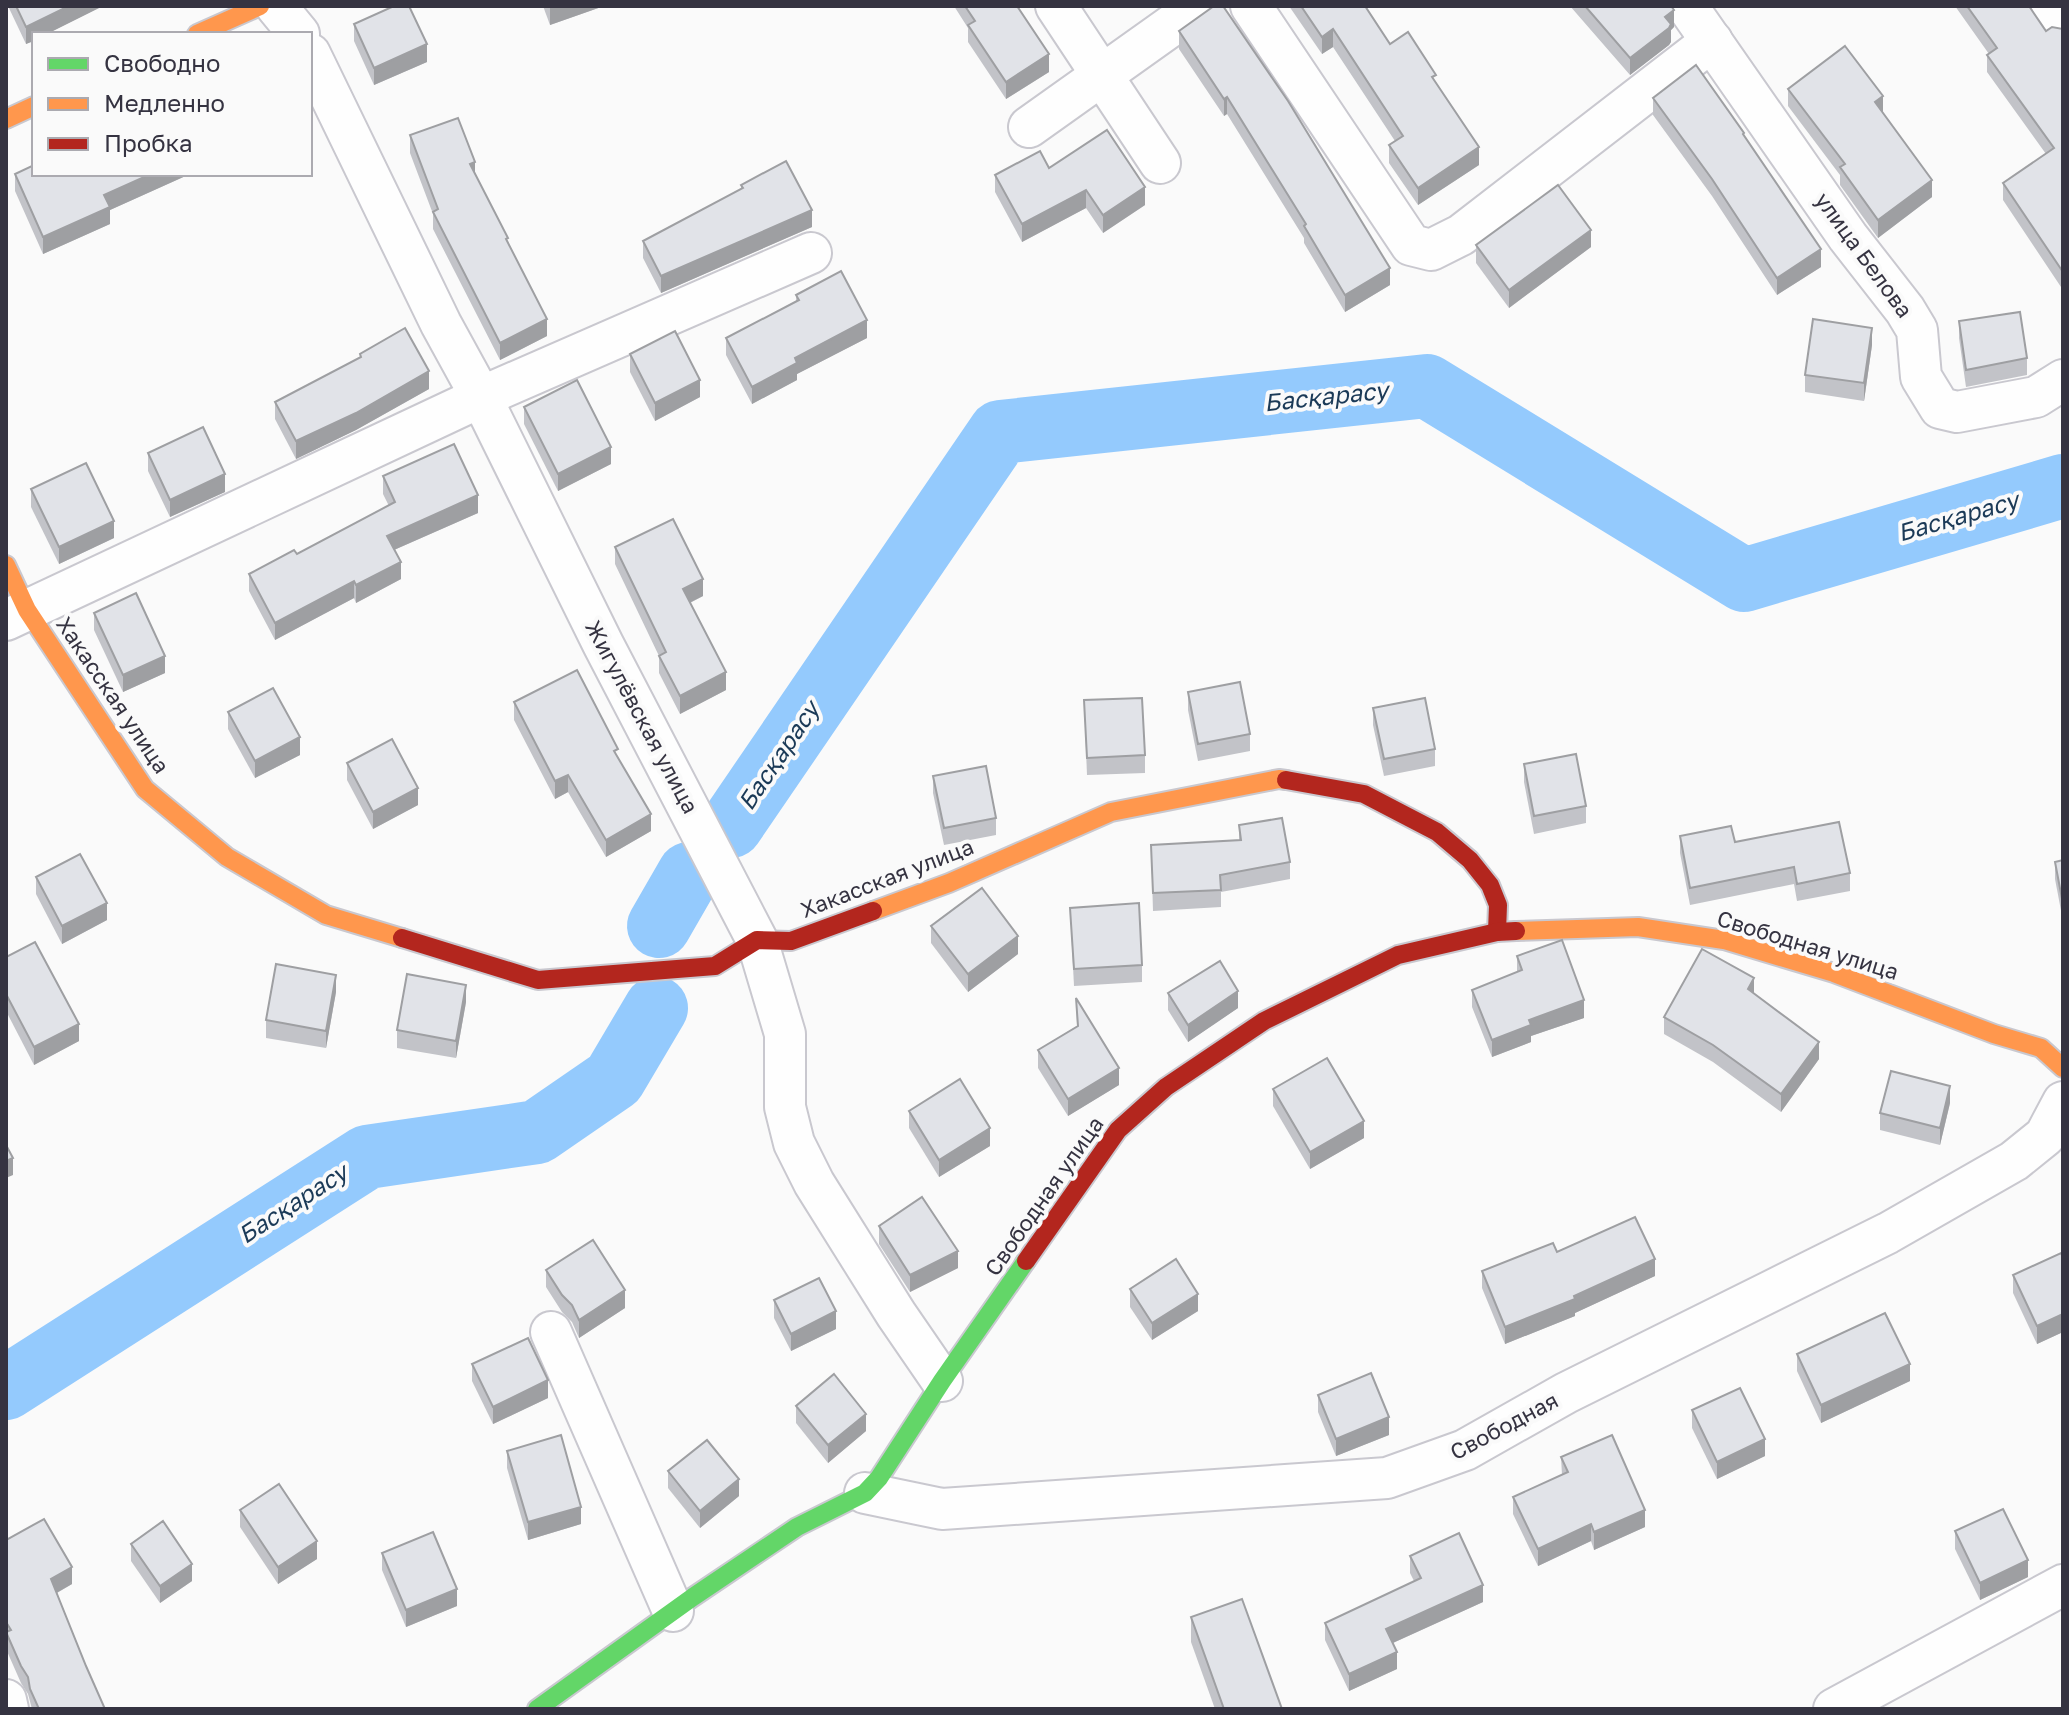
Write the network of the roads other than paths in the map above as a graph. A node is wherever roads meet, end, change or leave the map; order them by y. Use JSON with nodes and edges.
{"nodes":[{"id":1,"x":260,"y":6,"type":"edge"},
{"id":2,"x":276,"y":6,"type":"edge"},
{"id":3,"x":1056,"y":6,"type":"edge"},
{"id":4,"x":1199,"y":6,"type":"edge"},
{"id":5,"x":1251,"y":6,"type":"edge"},
{"id":6,"x":1687,"y":6,"type":"edge"},
{"id":7,"x":2051,"y":6,"type":"edge"},
{"id":8,"x":2063,"y":24,"type":"edge"},
{"id":9,"x":202,"y":32,"type":"edge"},
{"id":10,"x":297,"y":32,"type":"edge"},
{"id":11,"x":1712,"y":41,"type":"junction"},
{"id":12,"x":312,"y":58,"type":"edge"},
{"id":13,"x":1101,"y":76,"type":"junction"},
{"id":14,"x":32,"y":107,"type":"edge"},
{"id":15,"x":6,"y":119,"type":"edge"},
{"id":16,"x":1029,"y":127,"type":"dead end"},
{"id":17,"x":1160,"y":163,"type":"dead end"},
{"id":18,"x":811,"y":253,"type":"dead end"},
{"id":19,"x":2063,"y":380,"type":"edge"},
{"id":20,"x":481,"y":397,"type":"junction"},
{"id":21,"x":6,"y":565,"type":"edge"},
{"id":22,"x":16,"y":615,"type":"edge"},
{"id":23,"x":1497,"y":932,"type":"junction"},
{"id":24,"x":757,"y":940,"type":"junction"},
{"id":25,"x":2063,"y":1068,"type":"edge"},
{"id":26,"x":2063,"y":1102,"type":"edge"},
{"id":27,"x":551,"y":1332,"type":"dead end"},
{"id":28,"x":942,"y":1381,"type":"junction"},
{"id":29,"x":865,"y":1493,"type":"junction"},
{"id":30,"x":2063,"y":1585,"type":"edge"},
{"id":31,"x":673,"y":1611,"type":"junction"},
{"id":32,"x":6,"y":1700,"type":"edge"},
{"id":33,"x":8,"y":1709,"type":"edge"},
{"id":34,"x":537,"y":1709,"type":"edge"},
{"id":35,"x":1834,"y":1709,"type":"edge"}],
"edges":[{"from":1,"to":9,"type":"street"},
{"from":2,"to":10,"type":"street"},
{"from":3,"to":13,"type":"street"},
{"from":4,"to":13,"type":"street"},
{"from":5,"to":11,"type":"street"},
{"from":6,"to":11,"type":"street","name":"улица Белова"},
{"from":7,"to":8,"type":"street"},
{"from":11,"to":19,"type":"street","name":"улица Белова"},
{"from":12,"to":20,"type":"street","name":"Жигулёвская улица"},
{"from":13,"to":16,"type":"street"},
{"from":13,"to":17,"type":"street"},
{"from":14,"to":15,"type":"street"},
{"from":18,"to":20,"type":"street"},
{"from":20,"to":22,"type":"street"},
{"from":20,"to":24,"type":"street","name":"Жигулёвская улица"},
{"from":21,"to":22,"type":"street","name":"Хакасская улица"},
{"from":22,"to":24,"type":"street","name":"Хакасская улица"},
{"from":23,"to":24,"type":"street","name":"Хакасская улица"},
{"from":23,"to":25,"type":"street","name":"Свободная улица"},
{"from":23,"to":28,"type":"street","name":"Свободная улица"},
{"from":24,"to":28,"type":"street","name":"Жигулёвская улица"},
{"from":26,"to":29,"type":"street","name":"Свободная"},
{"from":27,"to":31,"type":"street"},
{"from":28,"to":29,"type":"street","name":"Свободная улица"},
{"from":29,"to":31,"type":"street","name":"Свободная улица"},
{"from":30,"to":35,"type":"street"},
{"from":31,"to":34,"type":"street","name":"Свободная улица"},
{"from":32,"to":33,"type":"street"}]}
